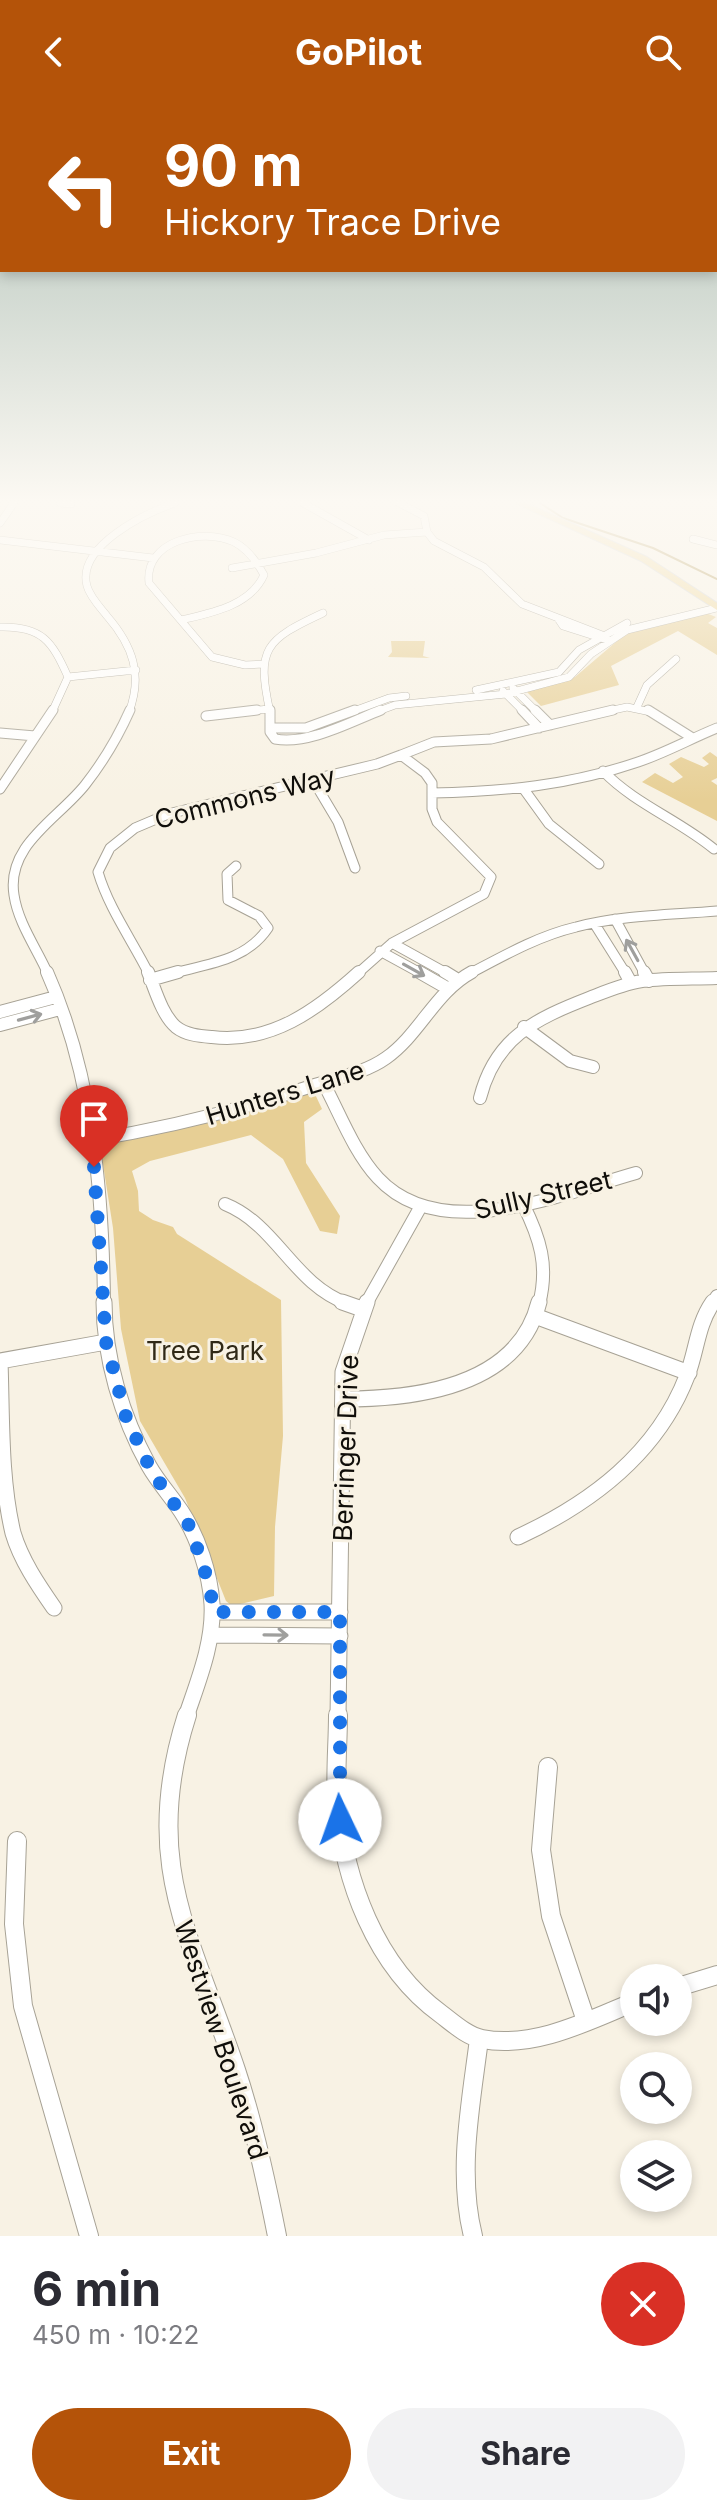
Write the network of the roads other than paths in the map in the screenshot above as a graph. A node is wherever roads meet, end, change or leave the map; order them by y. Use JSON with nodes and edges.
{"nodes":[{"id":1,"x":94,"y":602,"type":"edge"},
{"id":2,"x":166,"y":602,"type":"edge"},
{"id":3,"x":233,"y":602,"type":"edge"},
{"id":4,"x":520,"y":602,"type":"edge"},
{"id":5,"x":697,"y":602,"type":"edge"},
{"id":6,"x":717,"y":608,"type":"edge"},
{"id":7,"x":323,"y":613,"type":"dead end"},
{"id":8,"x":181,"y":620,"type":"junction"},
{"id":9,"x":0,"y":627,"type":"edge"},
{"id":10,"x":603,"y":638,"type":"junction"},
{"id":11,"x":676,"y":659,"type":"dead end"},
{"id":12,"x":263,"y":664,"type":"junction"},
{"id":13,"x":136,"y":670,"type":"junction"},
{"id":14,"x":68,"y":677,"type":"junction"},
{"id":15,"x":508,"y":683,"type":"junction"},
{"id":16,"x":498,"y":686,"type":"junction"},
{"id":17,"x":516,"y":691,"type":"junction"},
{"id":18,"x":506,"y":694,"type":"junction"},
{"id":19,"x":436,"y":698,"type":"junction"},
{"id":20,"x":637,"y":707,"type":"junction"},
{"id":21,"x":269,"y":709,"type":"junction"},
{"id":22,"x":206,"y":716,"type":"dead end"},
{"id":23,"x":550,"y":725,"type":"junction"},
{"id":24,"x":539,"y":728,"type":"junction"},
{"id":25,"x":717,"y":728,"type":"edge"},
{"id":26,"x":0,"y":733,"type":"edge"},
{"id":27,"x":35,"y":736,"type":"junction"},
{"id":28,"x":691,"y":737,"type":"junction"},
{"id":29,"x":400,"y":754,"type":"junction"},
{"id":30,"x":603,"y":771,"type":"junction"},
{"id":31,"x":313,"y":780,"type":"junction"},
{"id":32,"x":523,"y":788,"type":"junction"},
{"id":33,"x":0,"y":789,"type":"edge"},
{"id":34,"x":432,"y":793,"type":"junction"},
{"id":35,"x":714,"y":849,"type":"dead end"},
{"id":36,"x":599,"y":864,"type":"dead end"},
{"id":37,"x":236,"y":866,"type":"dead end"},
{"id":38,"x":355,"y":868,"type":"dead end"},
{"id":39,"x":717,"y":911,"type":"edge"},
{"id":40,"x":615,"y":919,"type":"junction"},
{"id":41,"x":594,"y":923,"type":"junction"},
{"id":42,"x":392,"y":943,"type":"junction"},
{"id":43,"x":380,"y":951,"type":"junction"},
{"id":44,"x":717,"y":978,"type":"edge"},
{"id":45,"x":150,"y":980,"type":"junction"},
{"id":46,"x":458,"y":980,"type":"junction"},
{"id":47,"x":649,"y":981,"type":"junction"},
{"id":48,"x":631,"y":983,"type":"junction"},
{"id":49,"x":447,"y":988,"type":"junction"},
{"id":50,"x":58,"y":1003,"type":"junction"},
{"id":51,"x":0,"y":1012,"type":"edge"},
{"id":52,"x":0,"y":1025,"type":"edge"},
{"id":53,"x":524,"y":1027,"type":"junction"},
{"id":54,"x":593,"y":1067,"type":"dead end"},
{"id":55,"x":323,"y":1082,"type":"junction"},
{"id":56,"x":480,"y":1098,"type":"dead end"},
{"id":57,"x":92,"y":1140,"type":"junction"},
{"id":58,"x":636,"y":1173,"type":"dead end"},
{"id":59,"x":225,"y":1204,"type":"dead end"},
{"id":60,"x":523,"y":1204,"type":"junction"},
{"id":61,"x":421,"y":1206,"type":"junction"},
{"id":62,"x":717,"y":1296,"type":"edge"},
{"id":63,"x":362,"y":1309,"type":"junction"},
{"id":64,"x":535,"y":1316,"type":"junction"},
{"id":65,"x":106,"y":1342,"type":"junction"},
{"id":66,"x":0,"y":1361,"type":"edge"},
{"id":67,"x":689,"y":1373,"type":"junction"},
{"id":68,"x":344,"y":1399,"type":"junction"},
{"id":69,"x":518,"y":1537,"type":"dead end"},
{"id":70,"x":54,"y":1608,"type":"dead end"},
{"id":71,"x":214,"y":1612,"type":"junction"},
{"id":72,"x":340,"y":1612,"type":"junction"},
{"id":73,"x":212,"y":1635,"type":"junction"},
{"id":74,"x":340,"y":1636,"type":"junction"},
{"id":75,"x":548,"y":1767,"type":"dead end"},
{"id":76,"x":17,"y":1841,"type":"dead end"},
{"id":77,"x":717,"y":1975,"type":"edge"},
{"id":78,"x":692,"y":1983,"type":"edge"},
{"id":79,"x":620,"y":2008,"type":"edge"},
{"id":80,"x":586,"y":2021,"type":"junction"},
{"id":81,"x":479,"y":2039,"type":"junction"},
{"id":82,"x":89,"y":2236,"type":"edge"},
{"id":83,"x":277,"y":2236,"type":"edge"},
{"id":84,"x":473,"y":2236,"type":"edge"}],
"edges":[{"from":1,"to":13,"type":"street"},
{"from":2,"to":8,"type":"street"},
{"from":3,"to":8,"type":"street"},
{"from":4,"to":10,"type":"street"},
{"from":5,"to":10,"type":"street"},
{"from":6,"to":10,"type":"street"},
{"from":7,"to":12,"type":"street"},
{"from":8,"to":12,"type":"street"},
{"from":9,"to":14,"type":"street"},
{"from":10,"to":15,"type":"street"},
{"from":10,"to":17,"type":"street"},
{"from":11,"to":20,"type":"street"},
{"from":12,"to":21,"type":"street"},
{"from":13,"to":14,"type":"street"},
{"from":13,"to":50,"type":"street","name":"Westview Boulevard"},
{"from":14,"to":27,"type":"street"},
{"from":15,"to":16,"type":"street"},
{"from":15,"to":17,"type":"street"},
{"from":16,"to":18,"type":"street"},
{"from":16,"to":19,"type":"street"},
{"from":17,"to":18,"type":"street"},
{"from":17,"to":23,"type":"street"},
{"from":18,"to":19,"type":"street"},
{"from":18,"to":24,"type":"street"},
{"from":19,"to":21,"type":"street"},
{"from":20,"to":23,"type":"street","name":"Commons Way"},
{"from":20,"to":28,"type":"street"},
{"from":21,"to":22,"type":"street"},
{"from":23,"to":24,"type":"street","name":"Commons Way"},
{"from":24,"to":29,"type":"street","name":"Commons Way"},
{"from":25,"to":28,"type":"street"},
{"from":26,"to":27,"type":"street"},
{"from":27,"to":33,"type":"street"},
{"from":28,"to":30,"type":"street"},
{"from":29,"to":31,"type":"street","name":"Commons Way"},
{"from":29,"to":34,"type":"street","name":"Commons Way"},
{"from":30,"to":32,"type":"street"},
{"from":30,"to":35,"type":"street"},
{"from":31,"to":38,"type":"street"},
{"from":31,"to":45,"type":"street","name":"Commons Way"},
{"from":32,"to":34,"type":"street"},
{"from":32,"to":36,"type":"street"},
{"from":34,"to":42,"type":"street","name":"Commons Way"},
{"from":37,"to":45,"type":"street"},
{"from":39,"to":40,"type":"street","name":"Hunters Lane"},
{"from":40,"to":41,"type":"street","name":"Hunters Lane"},
{"from":47,"to":40,"type":"street","one_way":true},
{"from":41,"to":46,"type":"street","name":"Hunters Lane"},
{"from":41,"to":48,"type":"street"},
{"from":42,"to":43,"type":"street","name":"Commons Way"},
{"from":42,"to":46,"type":"street"},
{"from":43,"to":45,"type":"street","name":"Commons Way"},
{"from":43,"to":49,"type":"street","one_way":true},
{"from":44,"to":47,"type":"street"},
{"from":46,"to":49,"type":"street","name":"Hunters Lane"},
{"from":47,"to":48,"type":"street"},
{"from":48,"to":53,"type":"street"},
{"from":49,"to":55,"type":"street","name":"Hunters Lane"},
{"from":50,"to":51,"type":"street"},
{"from":52,"to":50,"type":"street","one_way":true},
{"from":50,"to":57,"type":"street","name":"Westview Boulevard"},
{"from":53,"to":54,"type":"street"},
{"from":53,"to":56,"type":"street"},
{"from":55,"to":57,"type":"street","name":"Hunters Lane"},
{"from":55,"to":61,"type":"street","name":"Sully Street"},
{"from":57,"to":65,"type":"street","name":"Westview Boulevard"},
{"from":58,"to":60,"type":"street","name":"Sully Street"},
{"from":59,"to":63,"type":"street"},
{"from":60,"to":61,"type":"street","name":"Sully Street"},
{"from":60,"to":64,"type":"street"},
{"from":61,"to":63,"type":"street","name":"Berringer Drive"},
{"from":62,"to":67,"type":"street"},
{"from":63,"to":68,"type":"street","name":"Berringer Drive"},
{"from":64,"to":67,"type":"street"},
{"from":64,"to":68,"type":"street"},
{"from":65,"to":66,"type":"street"},
{"from":65,"to":71,"type":"street","name":"Westview Boulevard"},
{"from":66,"to":70,"type":"street"},
{"from":67,"to":69,"type":"street"},
{"from":68,"to":72,"type":"street","name":"Berringer Drive"},
{"from":71,"to":72,"type":"street"},
{"from":71,"to":73,"type":"street","name":"Westview Boulevard"},
{"from":72,"to":74,"type":"street","name":"Berringer Drive"},
{"from":73,"to":74,"type":"street","one_way":true},
{"from":73,"to":83,"type":"street","name":"Westview Boulevard"},
{"from":74,"to":81,"type":"street","name":"Berringer Drive"},
{"from":75,"to":80,"type":"street"},
{"from":76,"to":82,"type":"street"},
{"from":77,"to":78,"type":"street"},
{"from":79,"to":80,"type":"street"},
{"from":80,"to":81,"type":"street"},
{"from":81,"to":84,"type":"street"}]}
